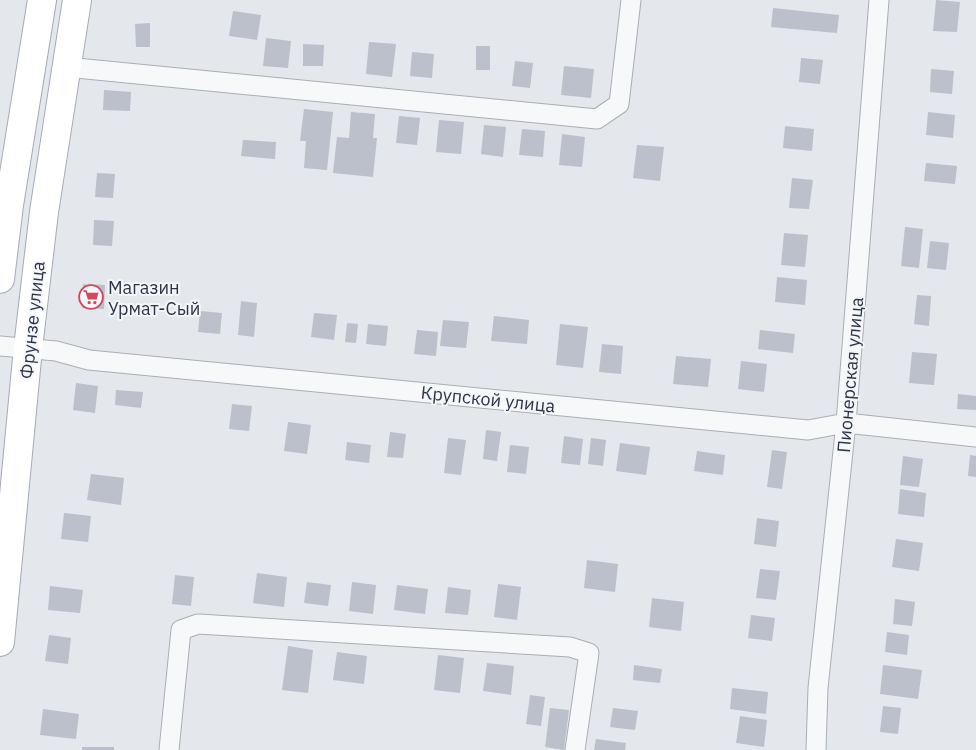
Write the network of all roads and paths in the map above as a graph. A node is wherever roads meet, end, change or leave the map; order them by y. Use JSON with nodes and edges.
{"nodes":[{"id":1,"x":42,"y":0,"type":"edge"},
{"id":2,"x":77,"y":0,"type":"edge"},
{"id":3,"x":632,"y":0,"type":"edge"},
{"id":4,"x":879,"y":0,"type":"edge"},
{"id":5,"x":66,"y":67,"type":"junction"},
{"id":6,"x":0,"y":279,"type":"edge"},
{"id":7,"x":0,"y":346,"type":"edge"},
{"id":8,"x":28,"y":348,"type":"junction"},
{"id":9,"x":846,"y":423,"type":"junction"},
{"id":10,"x":976,"y":437,"type":"edge"},
{"id":11,"x":0,"y":642,"type":"edge"},
{"id":12,"x":169,"y":750,"type":"edge"},
{"id":13,"x":575,"y":750,"type":"edge"},
{"id":14,"x":816,"y":750,"type":"edge"}],
"edges":[{"from":1,"to":6,"type":"main road","name":"Фрунзе улица"},
{"from":2,"to":5,"type":"main road","name":"Фрунзе улица"},
{"from":3,"to":5,"type":"street"},
{"from":4,"to":9,"type":"street","name":"Пионерская улица"},
{"from":5,"to":8,"type":"main road","name":"Фрунзе улица"},
{"from":7,"to":8,"type":"street","name":"Крупской улица"},
{"from":8,"to":9,"type":"street","name":"Крупской улица"},
{"from":8,"to":11,"type":"main road","name":"Фрунзе улица"},
{"from":9,"to":10,"type":"street","name":"Крупской улица"},
{"from":9,"to":14,"type":"street","name":"Пионерская улица"},
{"from":12,"to":13,"type":"street"}]}
